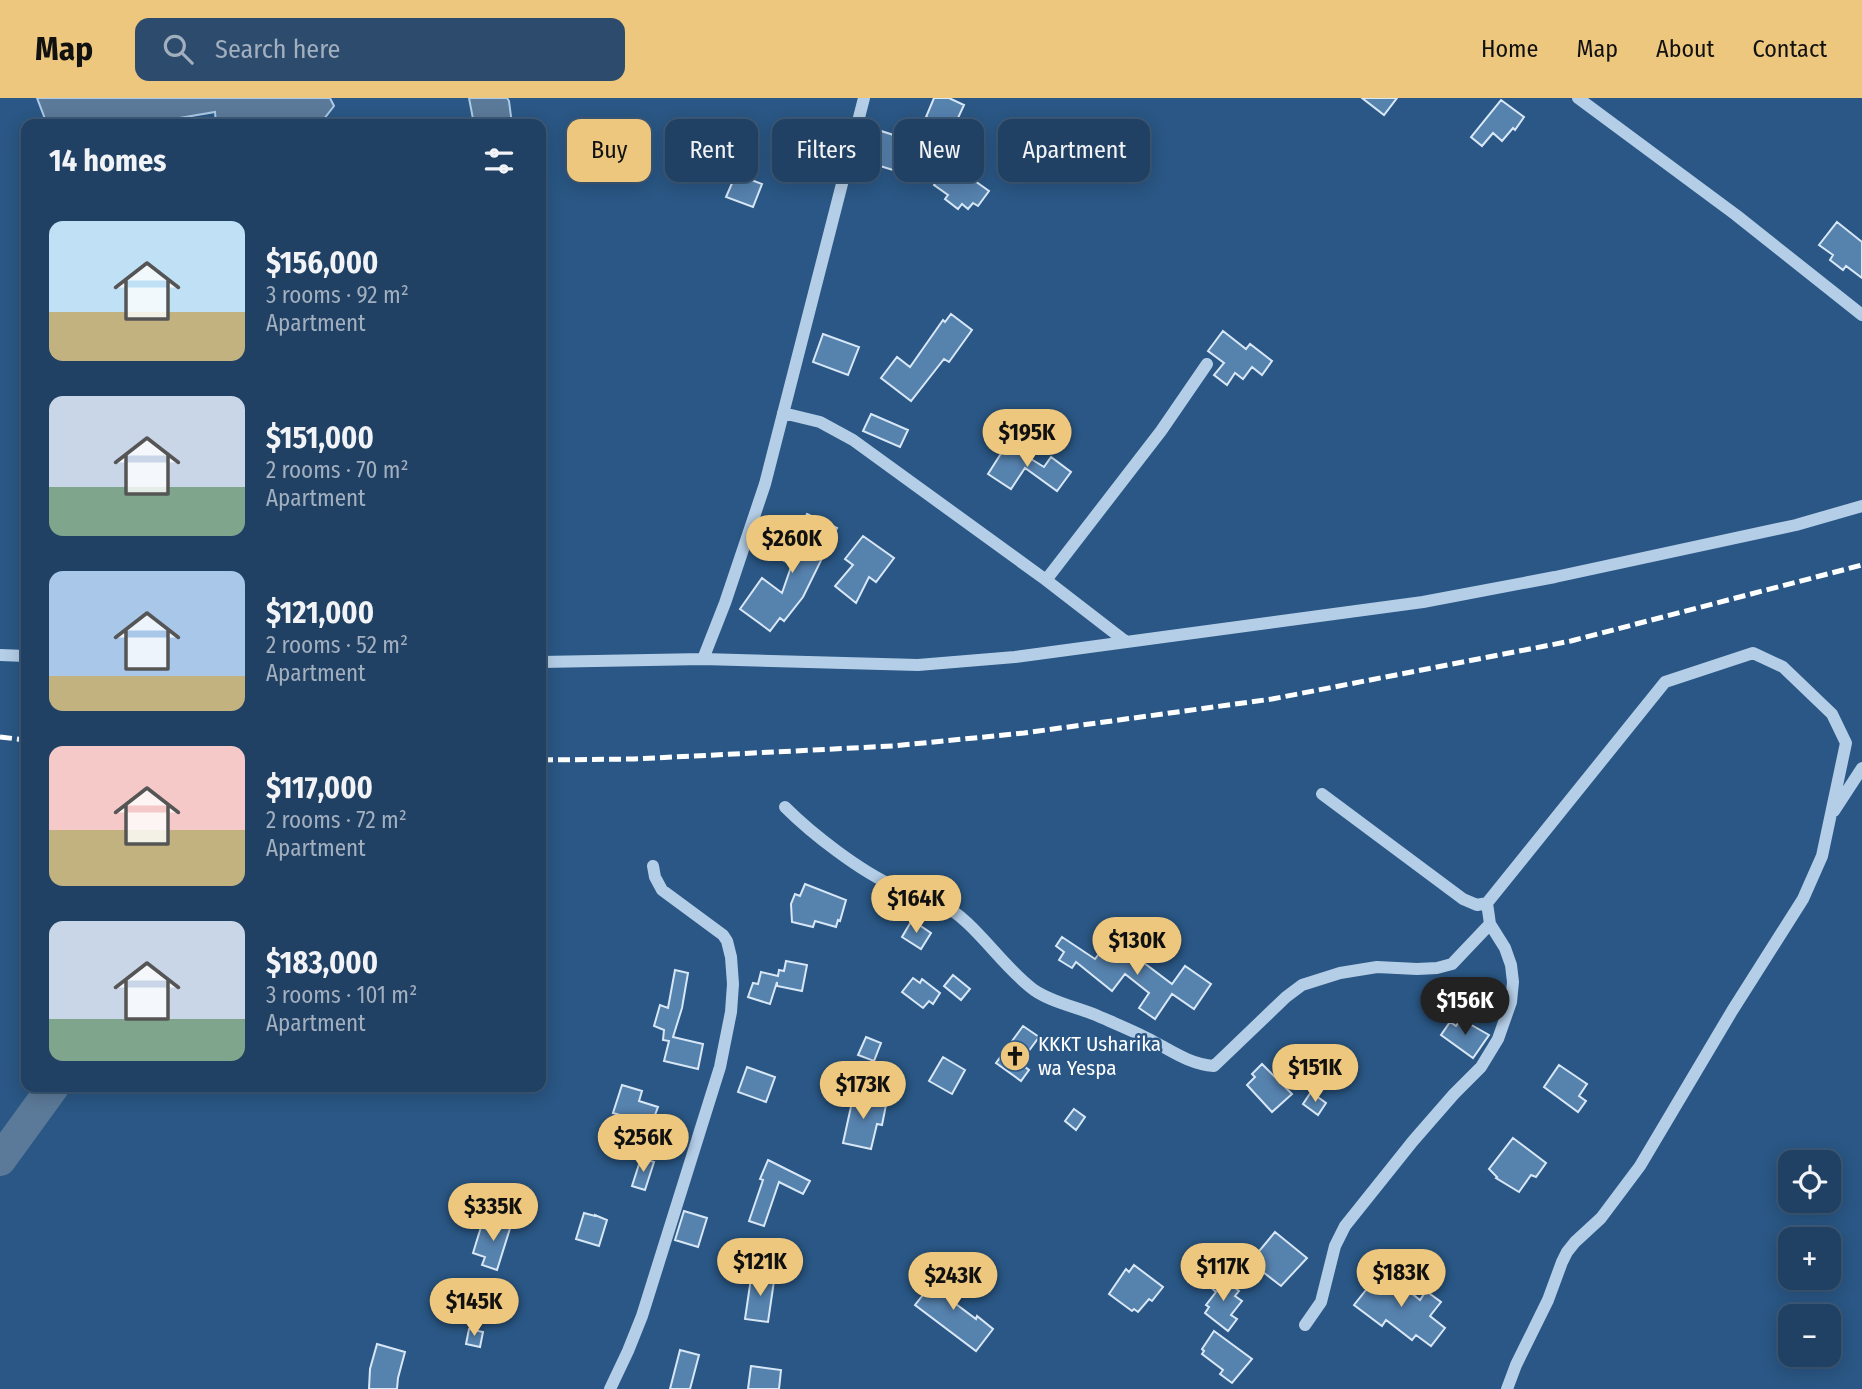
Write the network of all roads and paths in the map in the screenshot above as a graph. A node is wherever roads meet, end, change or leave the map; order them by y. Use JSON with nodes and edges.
{"nodes":[{"id":1,"x":864,"y":98,"type":"edge"},
{"id":2,"x":1578,"y":98,"type":"edge"},
{"id":3,"x":1862,"y":315,"type":"edge"},
{"id":4,"x":1208,"y":365,"type":"dead end"},
{"id":5,"x":783,"y":413,"type":"junction"},
{"id":6,"x":1862,"y":506,"type":"edge"},
{"id":7,"x":1046,"y":580,"type":"junction"},
{"id":8,"x":1125,"y":641,"type":"junction"},
{"id":9,"x":0,"y":655,"type":"edge"},
{"id":10,"x":21,"y":656,"type":"edge"},
{"id":11,"x":704,"y":659,"type":"junction"},
{"id":12,"x":546,"y":662,"type":"edge"},
{"id":13,"x":1862,"y":768,"type":"edge"},
{"id":14,"x":1322,"y":794,"type":"dead end"},
{"id":15,"x":785,"y":807,"type":"dead end"},
{"id":16,"x":1830,"y":817,"type":"junction"},
{"id":17,"x":653,"y":866,"type":"dead end"},
{"id":18,"x":1487,"y":902,"type":"junction"},
{"id":19,"x":1490,"y":923,"type":"junction"},
{"id":20,"x":1305,"y":1325,"type":"dead end"},
{"id":21,"x":610,"y":1389,"type":"edge"},
{"id":22,"x":1507,"y":1389,"type":"edge"}],
"edges":[{"from":1,"to":5,"type":"street"},
{"from":2,"to":3,"type":"street"},
{"from":4,"to":7,"type":"street"},
{"from":5,"to":7,"type":"street"},
{"from":5,"to":11,"type":"street"},
{"from":6,"to":8,"type":"street"},
{"from":7,"to":8,"type":"street"},
{"from":8,"to":11,"type":"street"},
{"from":9,"to":10,"type":"street"},
{"from":11,"to":12,"type":"street"},
{"from":13,"to":16,"type":"street"},
{"from":14,"to":18,"type":"street"},
{"from":15,"to":19,"type":"street"},
{"from":16,"to":18,"type":"street"},
{"from":16,"to":22,"type":"street"},
{"from":17,"to":21,"type":"street"},
{"from":18,"to":19,"type":"street"},
{"from":19,"to":20,"type":"street"}]}
